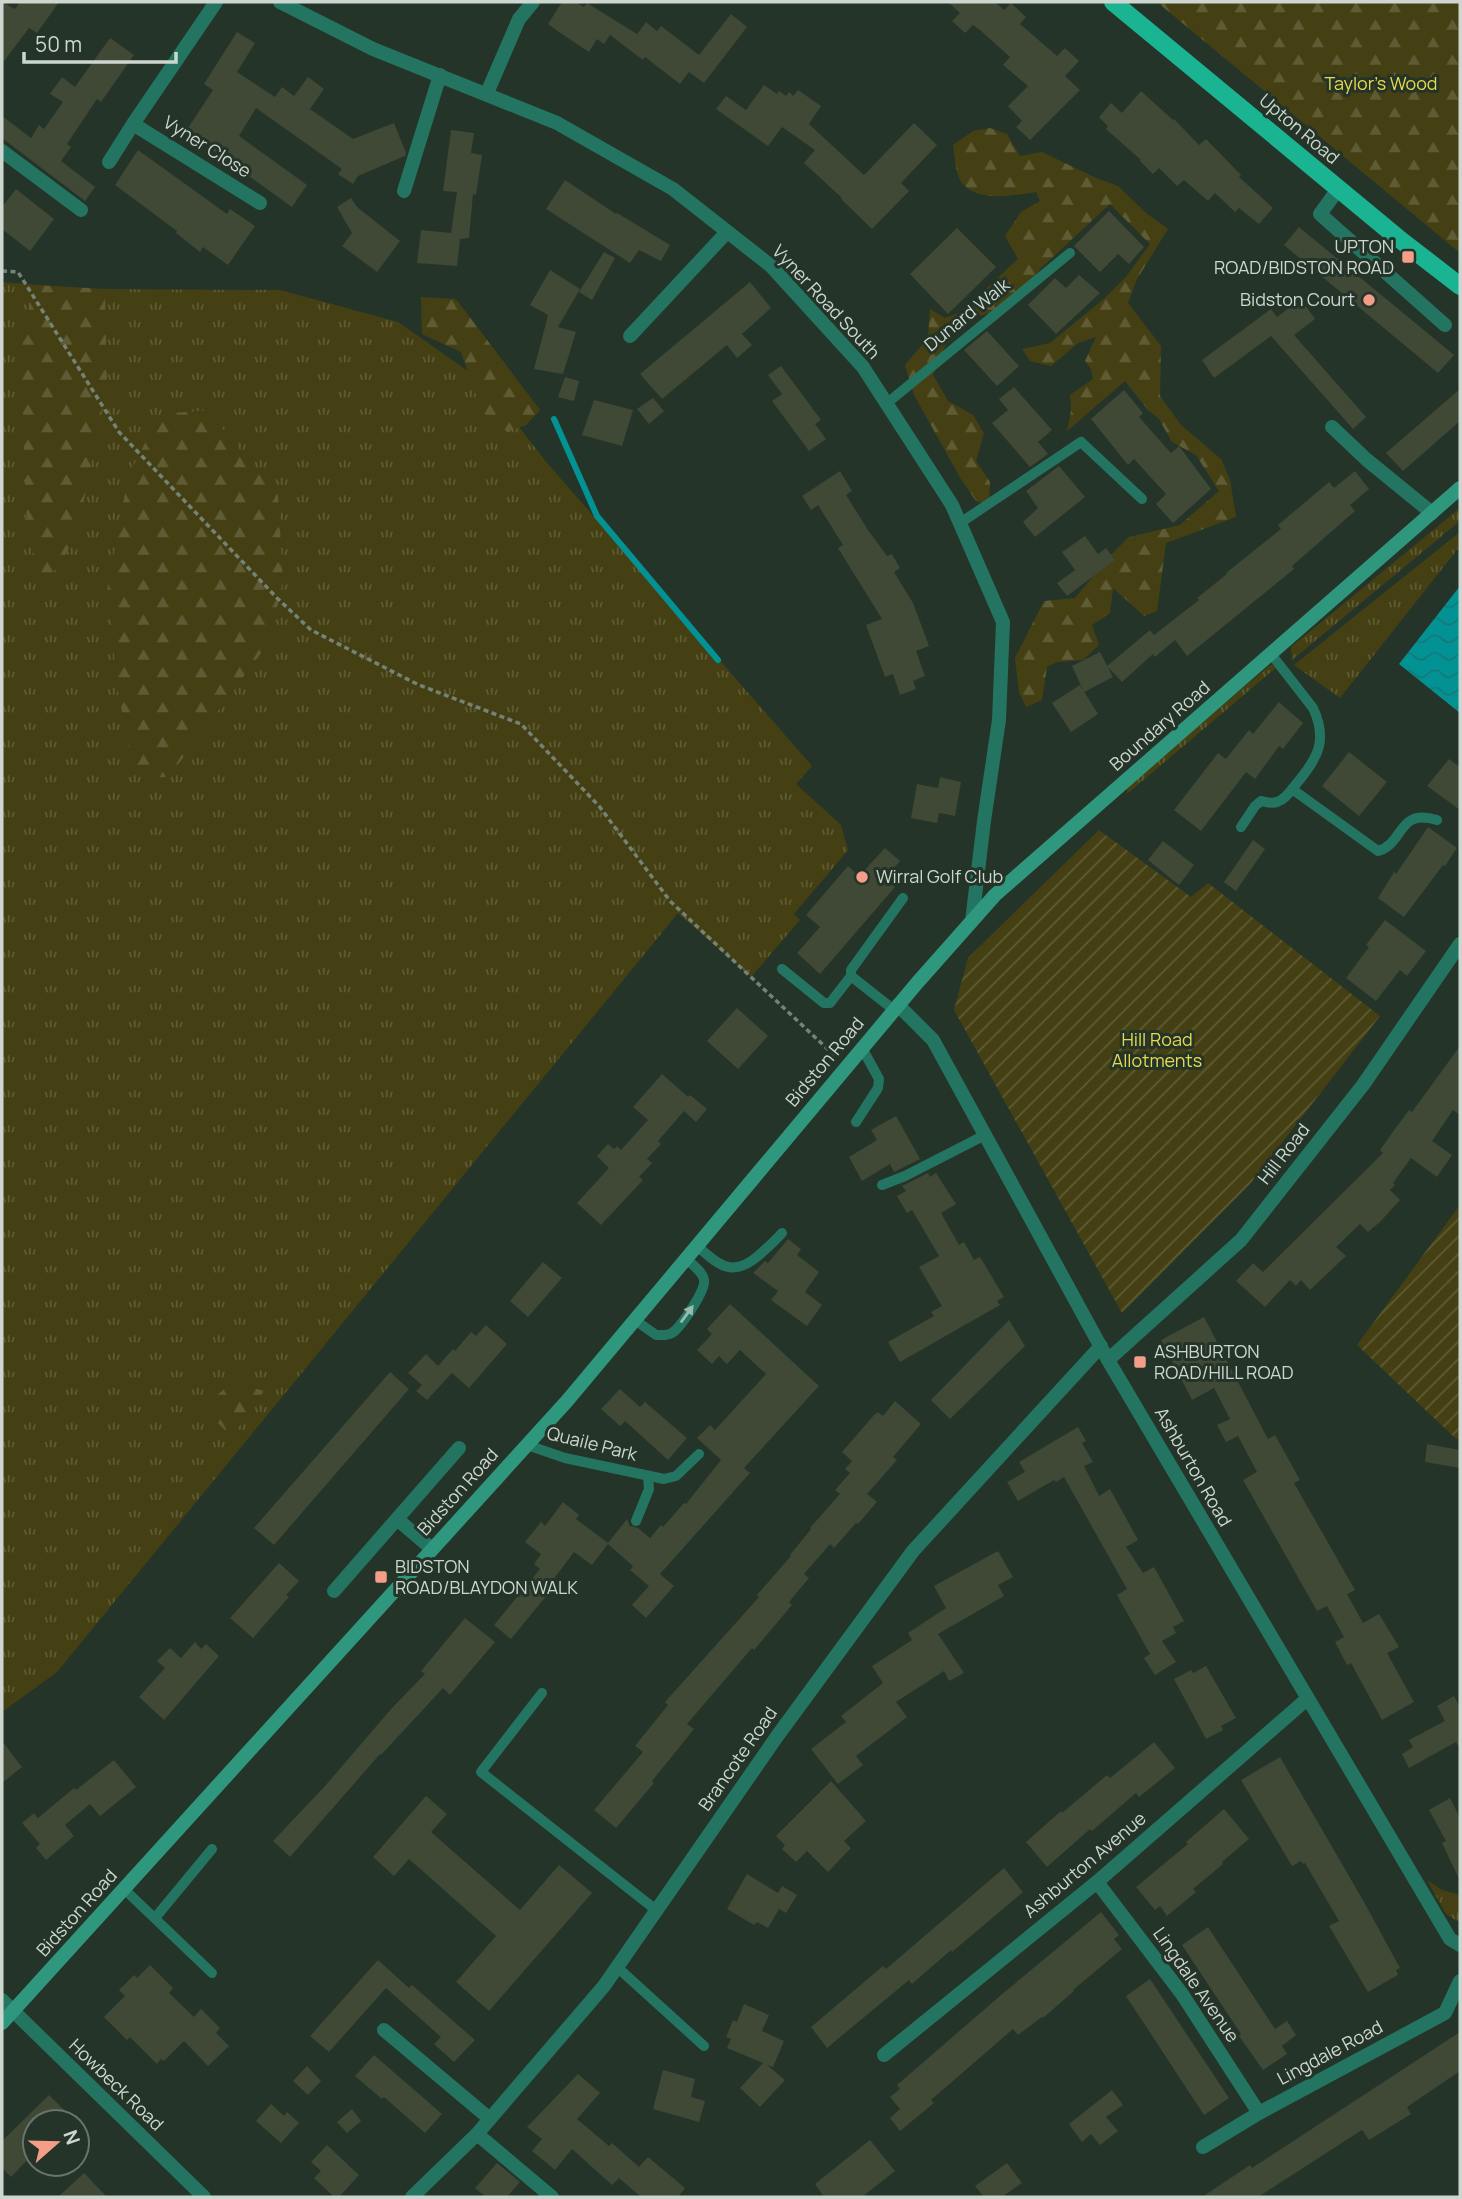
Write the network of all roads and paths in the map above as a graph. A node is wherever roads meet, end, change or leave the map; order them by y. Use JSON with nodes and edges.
{"nodes":[{"id":1,"x":216,"y":2,"type":"edge"},
{"id":2,"x":280,"y":2,"type":"edge"},
{"id":3,"x":533,"y":2,"type":"edge"},
{"id":4,"x":1113,"y":2,"type":"edge"},
{"id":5,"x":440,"y":75,"type":"junction"},
{"id":6,"x":487,"y":93,"type":"junction"},
{"id":7,"x":133,"y":124,"type":"junction"},
{"id":8,"x":2,"y":151,"type":"edge"},
{"id":9,"x":109,"y":162,"type":"dead end"},
{"id":10,"x":1339,"y":188,"type":"junction"},
{"id":11,"x":404,"y":191,"type":"dead end"},
{"id":12,"x":260,"y":203,"type":"dead end"},
{"id":13,"x":82,"y":210,"type":"dead end"},
{"id":14,"x":727,"y":232,"type":"junction"},
{"id":15,"x":1070,"y":253,"type":"dead end"},
{"id":16,"x":2,"y":271,"type":"edge"},
{"id":17,"x":1460,"y":286,"type":"edge"},
{"id":18,"x":1445,"y":325,"type":"dead end"},
{"id":19,"x":630,"y":336,"type":"dead end"},
{"id":20,"x":887,"y":404,"type":"junction"},
{"id":21,"x":1332,"y":426,"type":"dead end"},
{"id":22,"x":1460,"y":488,"type":"edge"},
{"id":23,"x":1142,"y":499,"type":"dead end"},
{"id":24,"x":1432,"y":513,"type":"junction"},
{"id":25,"x":960,"y":523,"type":"junction"},
{"id":26,"x":1271,"y":654,"type":"junction"},
{"id":27,"x":1292,"y":789,"type":"junction"},
{"id":28,"x":1437,"y":820,"type":"dead end"},
{"id":29,"x":1241,"y":827,"type":"dead end"},
{"id":30,"x":902,"y":898,"type":"dead end"},
{"id":31,"x":972,"y":921,"type":"junction"},
{"id":32,"x":1460,"y":944,"type":"edge"},
{"id":33,"x":782,"y":969,"type":"dead end"},
{"id":34,"x":851,"y":976,"type":"junction"},
{"id":35,"x":896,"y":1008,"type":"junction"},
{"id":36,"x":862,"y":1048,"type":"junction"},
{"id":37,"x":846,"y":1067,"type":"junction"},
{"id":38,"x":856,"y":1122,"type":"dead end"},
{"id":39,"x":985,"y":1135,"type":"junction"},
{"id":40,"x":882,"y":1185,"type":"dead end"},
{"id":41,"x":782,"y":1233,"type":"dead end"},
{"id":42,"x":697,"y":1245,"type":"junction"},
{"id":43,"x":686,"y":1259,"type":"junction"},
{"id":44,"x":635,"y":1320,"type":"junction"},
{"id":45,"x":1101,"y":1346,"type":"junction"},
{"id":46,"x":1108,"y":1360,"type":"junction"},
{"id":47,"x":527,"y":1445,"type":"junction"},
{"id":48,"x":459,"y":1448,"type":"dead end"},
{"id":49,"x":699,"y":1454,"type":"dead end"},
{"id":50,"x":648,"y":1476,"type":"junction"},
{"id":51,"x":397,"y":1518,"type":"junction"},
{"id":52,"x":636,"y":1521,"type":"dead end"},
{"id":53,"x":432,"y":1549,"type":"junction"},
{"id":54,"x":334,"y":1591,"type":"dead end"},
{"id":55,"x":542,"y":1693,"type":"dead end"},
{"id":56,"x":1307,"y":1699,"type":"junction"},
{"id":57,"x":212,"y":1849,"type":"dead end"},
{"id":58,"x":1097,"y":1882,"type":"junction"},
{"id":59,"x":124,"y":1889,"type":"junction"},
{"id":60,"x":656,"y":1910,"type":"junction"},
{"id":61,"x":155,"y":1918,"type":"junction"},
{"id":62,"x":1460,"y":1945,"type":"edge"},
{"id":63,"x":617,"y":1967,"type":"junction"},
{"id":64,"x":212,"y":1973,"type":"dead end"},
{"id":65,"x":1460,"y":1981,"type":"edge"},
{"id":66,"x":2,"y":2000,"type":"edge"},
{"id":67,"x":13,"y":2012,"type":"junction"},
{"id":68,"x":2,"y":2023,"type":"edge"},
{"id":69,"x":384,"y":2030,"type":"dead end"},
{"id":70,"x":704,"y":2046,"type":"dead end"},
{"id":71,"x":884,"y":2055,"type":"dead end"},
{"id":72,"x":1259,"y":2113,"type":"junction"},
{"id":73,"x":491,"y":2119,"type":"junction"},
{"id":74,"x":477,"y":2134,"type":"junction"},
{"id":75,"x":1203,"y":2147,"type":"dead end"},
{"id":76,"x":204,"y":2197,"type":"edge"},
{"id":77,"x":412,"y":2197,"type":"edge"},
{"id":78,"x":552,"y":2197,"type":"edge"}],
"edges":[{"from":1,"to":7,"type":"street","name":"Vyner Close"},
{"from":2,"to":5,"type":"street","name":"Vyner Road South"},
{"from":3,"to":6,"type":"street"},
{"from":4,"to":10,"type":"main road","name":"Upton Road"},
{"from":5,"to":6,"type":"street","name":"Vyner Road South"},
{"from":5,"to":11,"type":"street"},
{"from":6,"to":14,"type":"street","name":"Vyner Road South"},
{"from":7,"to":9,"type":"street","name":"Vyner Close"},
{"from":7,"to":12,"type":"street","name":"Vyner Close"},
{"from":8,"to":13,"type":"street"},
{"from":10,"to":17,"type":"main road","name":"Upton Road"},
{"from":10,"to":18,"type":"street"},
{"from":14,"to":19,"type":"street"},
{"from":14,"to":20,"type":"street","name":"Vyner Road South"},
{"from":15,"to":20,"type":"lane","name":"Dunard Walk"},
{"from":16,"to":37,"type":"path"},
{"from":20,"to":25,"type":"street","name":"Vyner Road South"},
{"from":21,"to":24,"type":"street"},
{"from":22,"to":24,"type":"main road","name":"Boundary Road"},
{"from":23,"to":25,"type":"lane"},
{"from":24,"to":26,"type":"main road","name":"Boundary Road"},
{"from":25,"to":31,"type":"street","name":"Vyner Road South"},
{"from":26,"to":27,"type":"lane"},
{"from":26,"to":31,"type":"main road","name":"Boundary Road"},
{"from":27,"to":28,"type":"lane"},
{"from":27,"to":29,"type":"lane"},
{"from":30,"to":34,"type":"lane"},
{"from":31,"to":35,"type":"main road","name":"Boundary Road"},
{"from":32,"to":46,"type":"street","name":"Hill Road"},
{"from":33,"to":34,"type":"lane"},
{"from":34,"to":35,"type":"lane"},
{"from":35,"to":36,"type":"main road","name":"Bidston Road"},
{"from":35,"to":39,"type":"street","name":"Ashburton Road"},
{"from":36,"to":37,"type":"main road","name":"Bidston Road"},
{"from":36,"to":38,"type":"lane"},
{"from":37,"to":42,"type":"main road","name":"Bidston Road"},
{"from":39,"to":40,"type":"lane"},
{"from":39,"to":45,"type":"street","name":"Ashburton Road"},
{"from":41,"to":42,"type":"lane"},
{"from":42,"to":43,"type":"main road","name":"Bidston Road"},
{"from":43,"to":44,"type":"main road","name":"Bidston Road"},
{"from":44,"to":43,"type":"lane","one_way":true},
{"from":44,"to":47,"type":"main road","name":"Bidston Road"},
{"from":45,"to":46,"type":"street","name":"Ashburton Road"},
{"from":45,"to":60,"type":"street","name":"Brancote Road"},
{"from":46,"to":56,"type":"street","name":"Ashburton Road"},
{"from":47,"to":50,"type":"lane","name":"Quaile Park"},
{"from":47,"to":53,"type":"main road","name":"Bidston Road"},
{"from":48,"to":51,"type":"street"},
{"from":49,"to":50,"type":"lane","name":"Quaile Park"},
{"from":50,"to":52,"type":"lane","name":"Quaile Park"},
{"from":51,"to":53,"type":"street"},
{"from":51,"to":54,"type":"street"},
{"from":53,"to":59,"type":"main road","name":"Bidston Road"},
{"from":55,"to":60,"type":"lane"},
{"from":56,"to":58,"type":"street","name":"Ashburton Avenue"},
{"from":56,"to":62,"type":"street","name":"Ashburton Road"},
{"from":57,"to":61,"type":"lane"},
{"from":58,"to":71,"type":"street","name":"Ashburton Avenue"},
{"from":58,"to":72,"type":"street","name":"Lingdale Avenue"},
{"from":59,"to":61,"type":"lane"},
{"from":59,"to":67,"type":"main road","name":"Bidston Road"},
{"from":60,"to":63,"type":"street","name":"Brancote Road"},
{"from":61,"to":64,"type":"lane"},
{"from":63,"to":70,"type":"lane"},
{"from":63,"to":73,"type":"street","name":"Brancote Road"},
{"from":65,"to":72,"type":"street","name":"Lingdale Road"},
{"from":66,"to":67,"type":"street","name":"Howbeck Road"},
{"from":67,"to":68,"type":"main road","name":"Bidston Road"},
{"from":67,"to":76,"type":"street","name":"Howbeck Road"},
{"from":69,"to":73,"type":"street"},
{"from":72,"to":75,"type":"street","name":"Lingdale Road"},
{"from":73,"to":74,"type":"street","name":"Brancote Road"},
{"from":74,"to":77,"type":"street","name":"Brancote Road"},
{"from":74,"to":78,"type":"street"}]}
